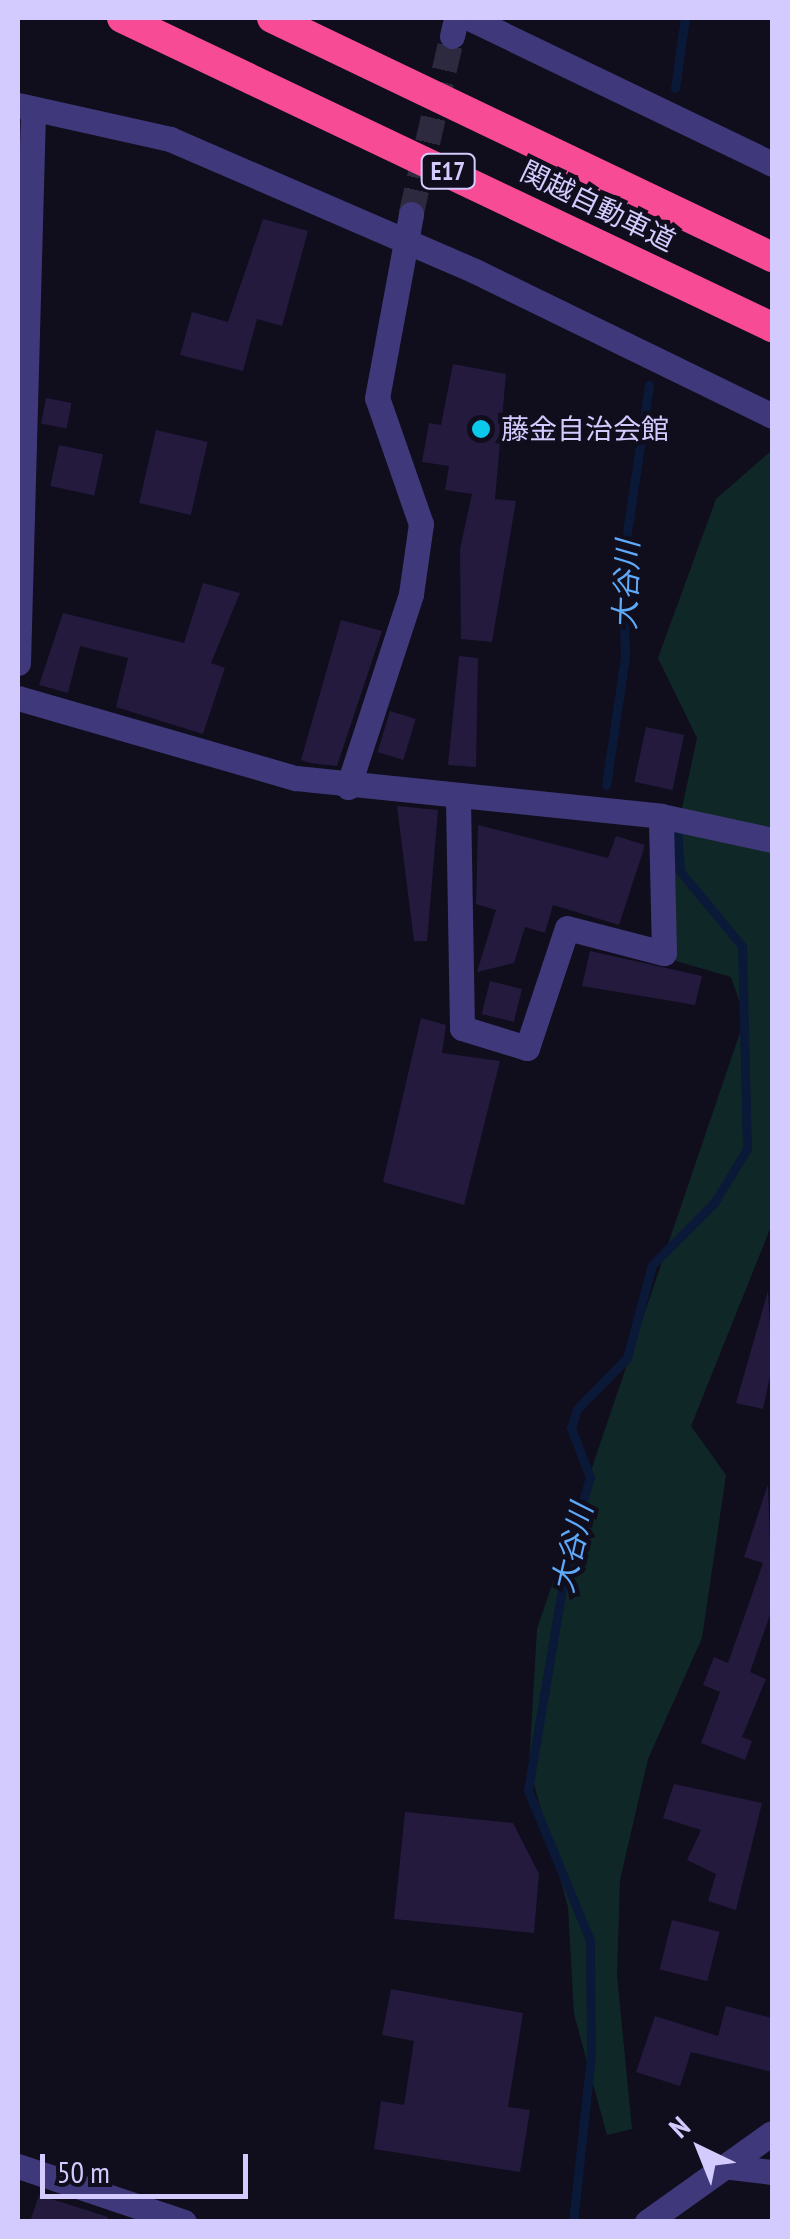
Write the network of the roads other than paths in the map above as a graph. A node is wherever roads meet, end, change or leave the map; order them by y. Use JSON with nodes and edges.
{"nodes":[{"id":1,"x":122,"y":18,"type":"edge"},
{"id":2,"x":272,"y":18,"type":"edge"},
{"id":3,"x":459,"y":24,"type":"edge"},
{"id":4,"x":25,"y":108,"type":"edge"},
{"id":5,"x":772,"y":164,"type":"edge"},
{"id":6,"x":410,"y":214,"type":"tunnel mouth"},
{"id":7,"x":404,"y":240,"type":"junction"},
{"id":8,"x":772,"y":254,"type":"edge"},
{"id":9,"x":772,"y":330,"type":"edge"},
{"id":10,"x":772,"y":416,"type":"edge"},
{"id":11,"x":18,"y":663,"type":"edge"},
{"id":12,"x":18,"y":698,"type":"edge"},
{"id":13,"x":348,"y":786,"type":"junction"},
{"id":14,"x":458,"y":799,"type":"junction"},
{"id":15,"x":660,"y":816,"type":"junction"},
{"id":16,"x":772,"y":840,"type":"edge"},
{"id":17,"x":772,"y":2134,"type":"edge"},
{"id":18,"x":18,"y":2166,"type":"edge"},
{"id":19,"x":731,"y":2167,"type":"junction"},
{"id":20,"x":772,"y":2172,"type":"edge"},
{"id":21,"x":184,"y":2222,"type":"edge"},
{"id":22,"x":647,"y":2222,"type":"edge"}],
"edges":[{"from":1,"to":9,"type":"highway","name":"関越自動車道","number":"E17"},
{"from":2,"to":8,"type":"highway","name":"関越自動車道","number":"E17"},
{"from":3,"to":5,"type":"street"},
{"from":4,"to":7,"type":"street"},
{"from":4,"to":11,"type":"street"},
{"from":6,"to":7,"type":"street"},
{"from":7,"to":10,"type":"street"},
{"from":7,"to":13,"type":"street"},
{"from":12,"to":13,"type":"street"},
{"from":13,"to":14,"type":"street"},
{"from":14,"to":15,"type":"street"},
{"from":14,"to":15,"type":"street"},
{"from":15,"to":16,"type":"street"},
{"from":17,"to":19,"type":"street"},
{"from":18,"to":21,"type":"street"},
{"from":19,"to":20,"type":"street"},
{"from":19,"to":22,"type":"street"}]}
